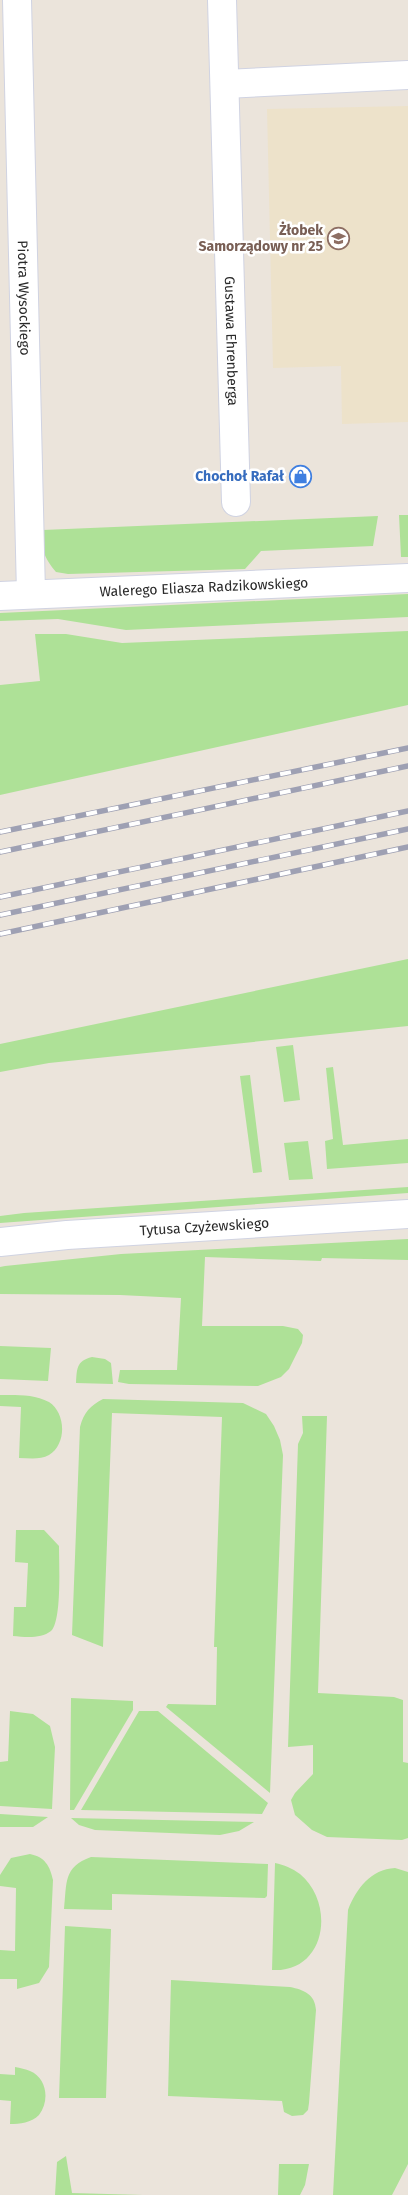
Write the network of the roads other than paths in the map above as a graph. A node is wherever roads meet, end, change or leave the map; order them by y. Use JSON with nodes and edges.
{"nodes":[{"id":1,"x":17,"y":0,"type":"edge"},
{"id":2,"x":222,"y":0,"type":"edge"},
{"id":3,"x":408,"y":75,"type":"edge"},
{"id":4,"x":225,"y":84,"type":"junction"},
{"id":5,"x":236,"y":502,"type":"dead end"},
{"id":6,"x":408,"y":578,"type":"edge"},
{"id":7,"x":31,"y":594,"type":"junction"},
{"id":8,"x":0,"y":596,"type":"edge"},
{"id":9,"x":408,"y":1214,"type":"edge"},
{"id":10,"x":0,"y":1242,"type":"edge"}],
"edges":[{"from":1,"to":7,"type":"street","name":"Piotra Wysockiego"},
{"from":2,"to":4,"type":"street","name":"Gustawa Ehrenberga"},
{"from":3,"to":4,"type":"street"},
{"from":4,"to":5,"type":"street","name":"Gustawa Ehrenberga"},
{"from":6,"to":7,"type":"street","name":"Walerego Eliasza Radzikowskiego"},
{"from":7,"to":8,"type":"street","name":"Walerego Eliasza Radzikowskiego"},
{"from":9,"to":10,"type":"street","name":"Tytusa Czyżewskiego"}]}
